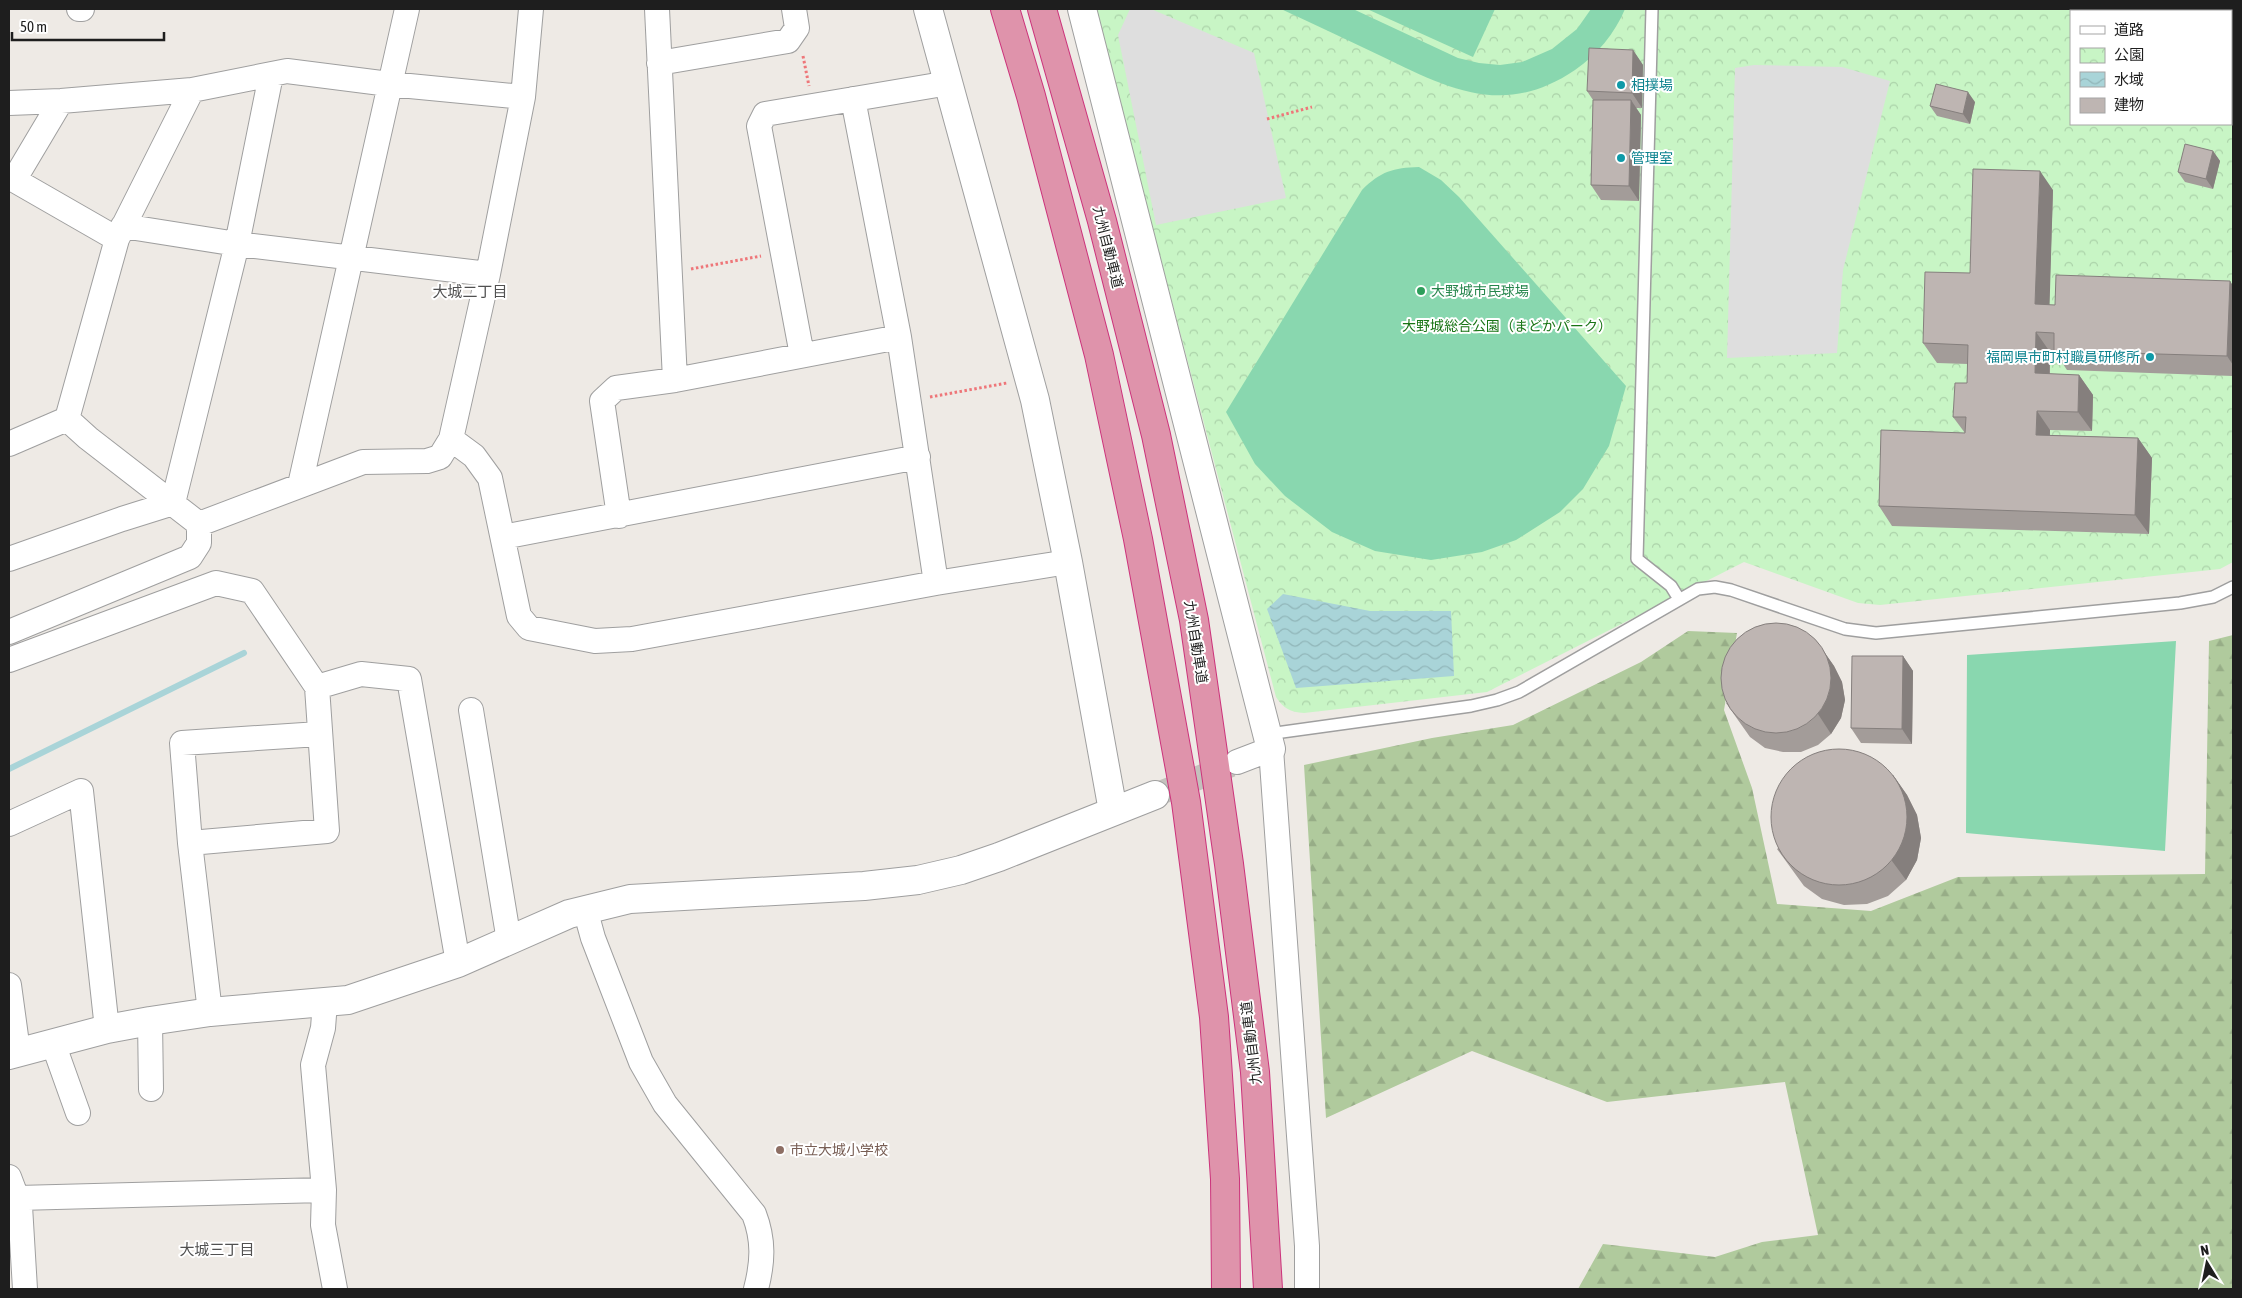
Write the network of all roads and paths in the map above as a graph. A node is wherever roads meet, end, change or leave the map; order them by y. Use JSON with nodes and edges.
{"nodes":[{"id":1,"x":406,"y":9,"type":"edge"},
{"id":2,"x":531,"y":9,"type":"edge"},
{"id":3,"x":657,"y":9,"type":"edge"},
{"id":4,"x":928,"y":9,"type":"edge"},
{"id":5,"x":1005,"y":9,"type":"edge"},
{"id":6,"x":1042,"y":9,"type":"edge"},
{"id":7,"x":1082,"y":9,"type":"edge"},
{"id":8,"x":1652,"y":9,"type":"edge"},
{"id":9,"x":795,"y":18,"type":"edge"},
{"id":10,"x":659,"y":63,"type":"junction"},
{"id":11,"x":271,"y":75,"type":"junction"},
{"id":12,"x":949,"y":83,"type":"junction"},
{"id":13,"x":389,"y":84,"type":"junction"},
{"id":14,"x":192,"y":90,"type":"junction"},
{"id":15,"x":523,"y":97,"type":"junction"},
{"id":16,"x":853,"y":98,"type":"junction"},
{"id":17,"x":61,"y":101,"type":"junction"},
{"id":18,"x":9,"y":103,"type":"edge"},
{"id":19,"x":813,"y":106,"type":"junction"},
{"id":20,"x":1312,"y":107,"type":"dead end"},
{"id":21,"x":1267,"y":119,"type":"dead end"},
{"id":22,"x":11,"y":178,"type":"edge"},
{"id":23,"x":120,"y":232,"type":"junction"},
{"id":24,"x":237,"y":244,"type":"junction"},
{"id":25,"x":783,"y":252,"type":"junction"},
{"id":26,"x":352,"y":259,"type":"junction"},
{"id":27,"x":671,"y":273,"type":"junction"},
{"id":28,"x":488,"y":274,"type":"junction"},
{"id":29,"x":899,"y":337,"type":"junction"},
{"id":30,"x":802,"y":355,"type":"junction"},
{"id":31,"x":1030,"y":379,"type":"junction"},
{"id":32,"x":675,"y":380,"type":"junction"},
{"id":33,"x":909,"y":401,"type":"junction"},
{"id":34,"x":67,"y":420,"type":"junction"},
{"id":35,"x":451,"y":439,"type":"junction"},
{"id":36,"x":9,"y":444,"type":"edge"},
{"id":37,"x":918,"y":457,"type":"junction"},
{"id":38,"x":300,"y":485,"type":"junction"},
{"id":39,"x":173,"y":503,"type":"junction"},
{"id":40,"x":619,"y":516,"type":"junction"},
{"id":41,"x":199,"y":524,"type":"junction"},
{"id":42,"x":503,"y":537,"type":"junction"},
{"id":43,"x":9,"y":559,"type":"edge"},
{"id":44,"x":1068,"y":562,"type":"junction"},
{"id":45,"x":936,"y":583,"type":"junction"},
{"id":46,"x":2233,"y":587,"type":"edge"},
{"id":47,"x":1679,"y":599,"type":"junction"},
{"id":48,"x":9,"y":632,"type":"edge"},
{"id":49,"x":9,"y":660,"type":"edge"},
{"id":50,"x":317,"y":687,"type":"junction"},
{"id":51,"x":471,"y":710,"type":"dead end"},
{"id":52,"x":320,"y":734,"type":"junction"},
{"id":53,"x":1270,"y":741,"type":"junction"},
{"id":54,"x":1237,"y":762,"type":"tunnel mouth"},
{"id":55,"x":1156,"y":795,"type":"tunnel mouth"},
{"id":56,"x":1113,"y":811,"type":"junction"},
{"id":57,"x":9,"y":824,"type":"edge"},
{"id":58,"x":190,"y":843,"type":"junction"},
{"id":59,"x":585,"y":909,"type":"junction"},
{"id":60,"x":509,"y":941,"type":"junction"},
{"id":61,"x":458,"y":963,"type":"junction"},
{"id":62,"x":9,"y":985,"type":"edge"},
{"id":63,"x":325,"y":1002,"type":"junction"},
{"id":64,"x":210,"y":1012,"type":"junction"},
{"id":65,"x":150,"y":1021,"type":"junction"},
{"id":66,"x":107,"y":1029,"type":"junction"},
{"id":67,"x":53,"y":1043,"type":"junction"},
{"id":68,"x":14,"y":1053,"type":"edge"},
{"id":69,"x":152,"y":1089,"type":"dead end"},
{"id":70,"x":78,"y":1113,"type":"dead end"},
{"id":71,"x":14,"y":1188,"type":"edge"},
{"id":72,"x":324,"y":1190,"type":"junction"},
{"id":73,"x":25,"y":1289,"type":"edge"},
{"id":74,"x":335,"y":1289,"type":"edge"},
{"id":75,"x":756,"y":1289,"type":"edge"},
{"id":76,"x":1226,"y":1289,"type":"edge"},
{"id":77,"x":1268,"y":1289,"type":"edge"},
{"id":78,"x":1307,"y":1289,"type":"edge"}],
"edges":[{"from":1,"to":13,"type":"street"},
{"from":2,"to":15,"type":"street"},
{"from":3,"to":10,"type":"street"},
{"from":4,"to":12,"type":"street"},
{"from":5,"to":76,"type":"highway"},
{"from":6,"to":77,"type":"highway","name":"九州自動車道"},
{"from":7,"to":53,"type":"street"},
{"from":8,"to":47,"type":"lane"},
{"from":9,"to":10,"type":"street"},
{"from":9,"to":19,"type":"path"},
{"from":10,"to":27,"type":"street"},
{"from":11,"to":13,"type":"street"},
{"from":11,"to":14,"type":"street"},
{"from":11,"to":24,"type":"street"},
{"from":12,"to":16,"type":"street"},
{"from":12,"to":31,"type":"street"},
{"from":13,"to":15,"type":"street"},
{"from":13,"to":26,"type":"street"},
{"from":14,"to":17,"type":"street"},
{"from":14,"to":23,"type":"street"},
{"from":15,"to":28,"type":"street"},
{"from":16,"to":19,"type":"street"},
{"from":16,"to":29,"type":"street"},
{"from":17,"to":18,"type":"street"},
{"from":17,"to":22,"type":"street"},
{"from":19,"to":25,"type":"street"},
{"from":20,"to":21,"type":"path"},
{"from":22,"to":23,"type":"street"},
{"from":23,"to":24,"type":"street"},
{"from":23,"to":34,"type":"street"},
{"from":24,"to":26,"type":"street"},
{"from":24,"to":39,"type":"street"},
{"from":25,"to":27,"type":"path"},
{"from":25,"to":30,"type":"street"},
{"from":26,"to":28,"type":"street"},
{"from":26,"to":38,"type":"street"},
{"from":27,"to":32,"type":"street"},
{"from":28,"to":35,"type":"street"},
{"from":29,"to":30,"type":"street"},
{"from":29,"to":33,"type":"street"},
{"from":30,"to":32,"type":"street"},
{"from":31,"to":33,"type":"path"},
{"from":31,"to":44,"type":"street"},
{"from":32,"to":40,"type":"street"},
{"from":33,"to":37,"type":"street"},
{"from":34,"to":36,"type":"street"},
{"from":34,"to":39,"type":"street"},
{"from":35,"to":38,"type":"street"},
{"from":35,"to":42,"type":"street"},
{"from":37,"to":40,"type":"street"},
{"from":37,"to":45,"type":"street"},
{"from":38,"to":41,"type":"street"},
{"from":39,"to":41,"type":"street"},
{"from":39,"to":43,"type":"street"},
{"from":40,"to":42,"type":"street"},
{"from":41,"to":48,"type":"street"},
{"from":42,"to":45,"type":"street"},
{"from":44,"to":45,"type":"street"},
{"from":44,"to":56,"type":"street"},
{"from":46,"to":47,"type":"lane"},
{"from":47,"to":53,"type":"lane"},
{"from":49,"to":50,"type":"street"},
{"from":50,"to":52,"type":"street"},
{"from":50,"to":61,"type":"street"},
{"from":51,"to":60,"type":"street"},
{"from":52,"to":58,"type":"street"},
{"from":52,"to":58,"type":"street"},
{"from":53,"to":54,"type":"street"},
{"from":53,"to":78,"type":"street"},
{"from":55,"to":56,"type":"street"},
{"from":56,"to":59,"type":"street"},
{"from":57,"to":66,"type":"street"},
{"from":58,"to":64,"type":"street"},
{"from":59,"to":60,"type":"street"},
{"from":59,"to":75,"type":"street"},
{"from":60,"to":61,"type":"street"},
{"from":61,"to":63,"type":"street"},
{"from":62,"to":68,"type":"street"},
{"from":63,"to":64,"type":"street"},
{"from":63,"to":72,"type":"street"},
{"from":64,"to":65,"type":"street"},
{"from":65,"to":66,"type":"street"},
{"from":65,"to":69,"type":"street"},
{"from":66,"to":67,"type":"street"},
{"from":67,"to":68,"type":"street"},
{"from":67,"to":70,"type":"street"},
{"from":71,"to":72,"type":"street"},
{"from":71,"to":73,"type":"street"},
{"from":72,"to":74,"type":"street"}]}
